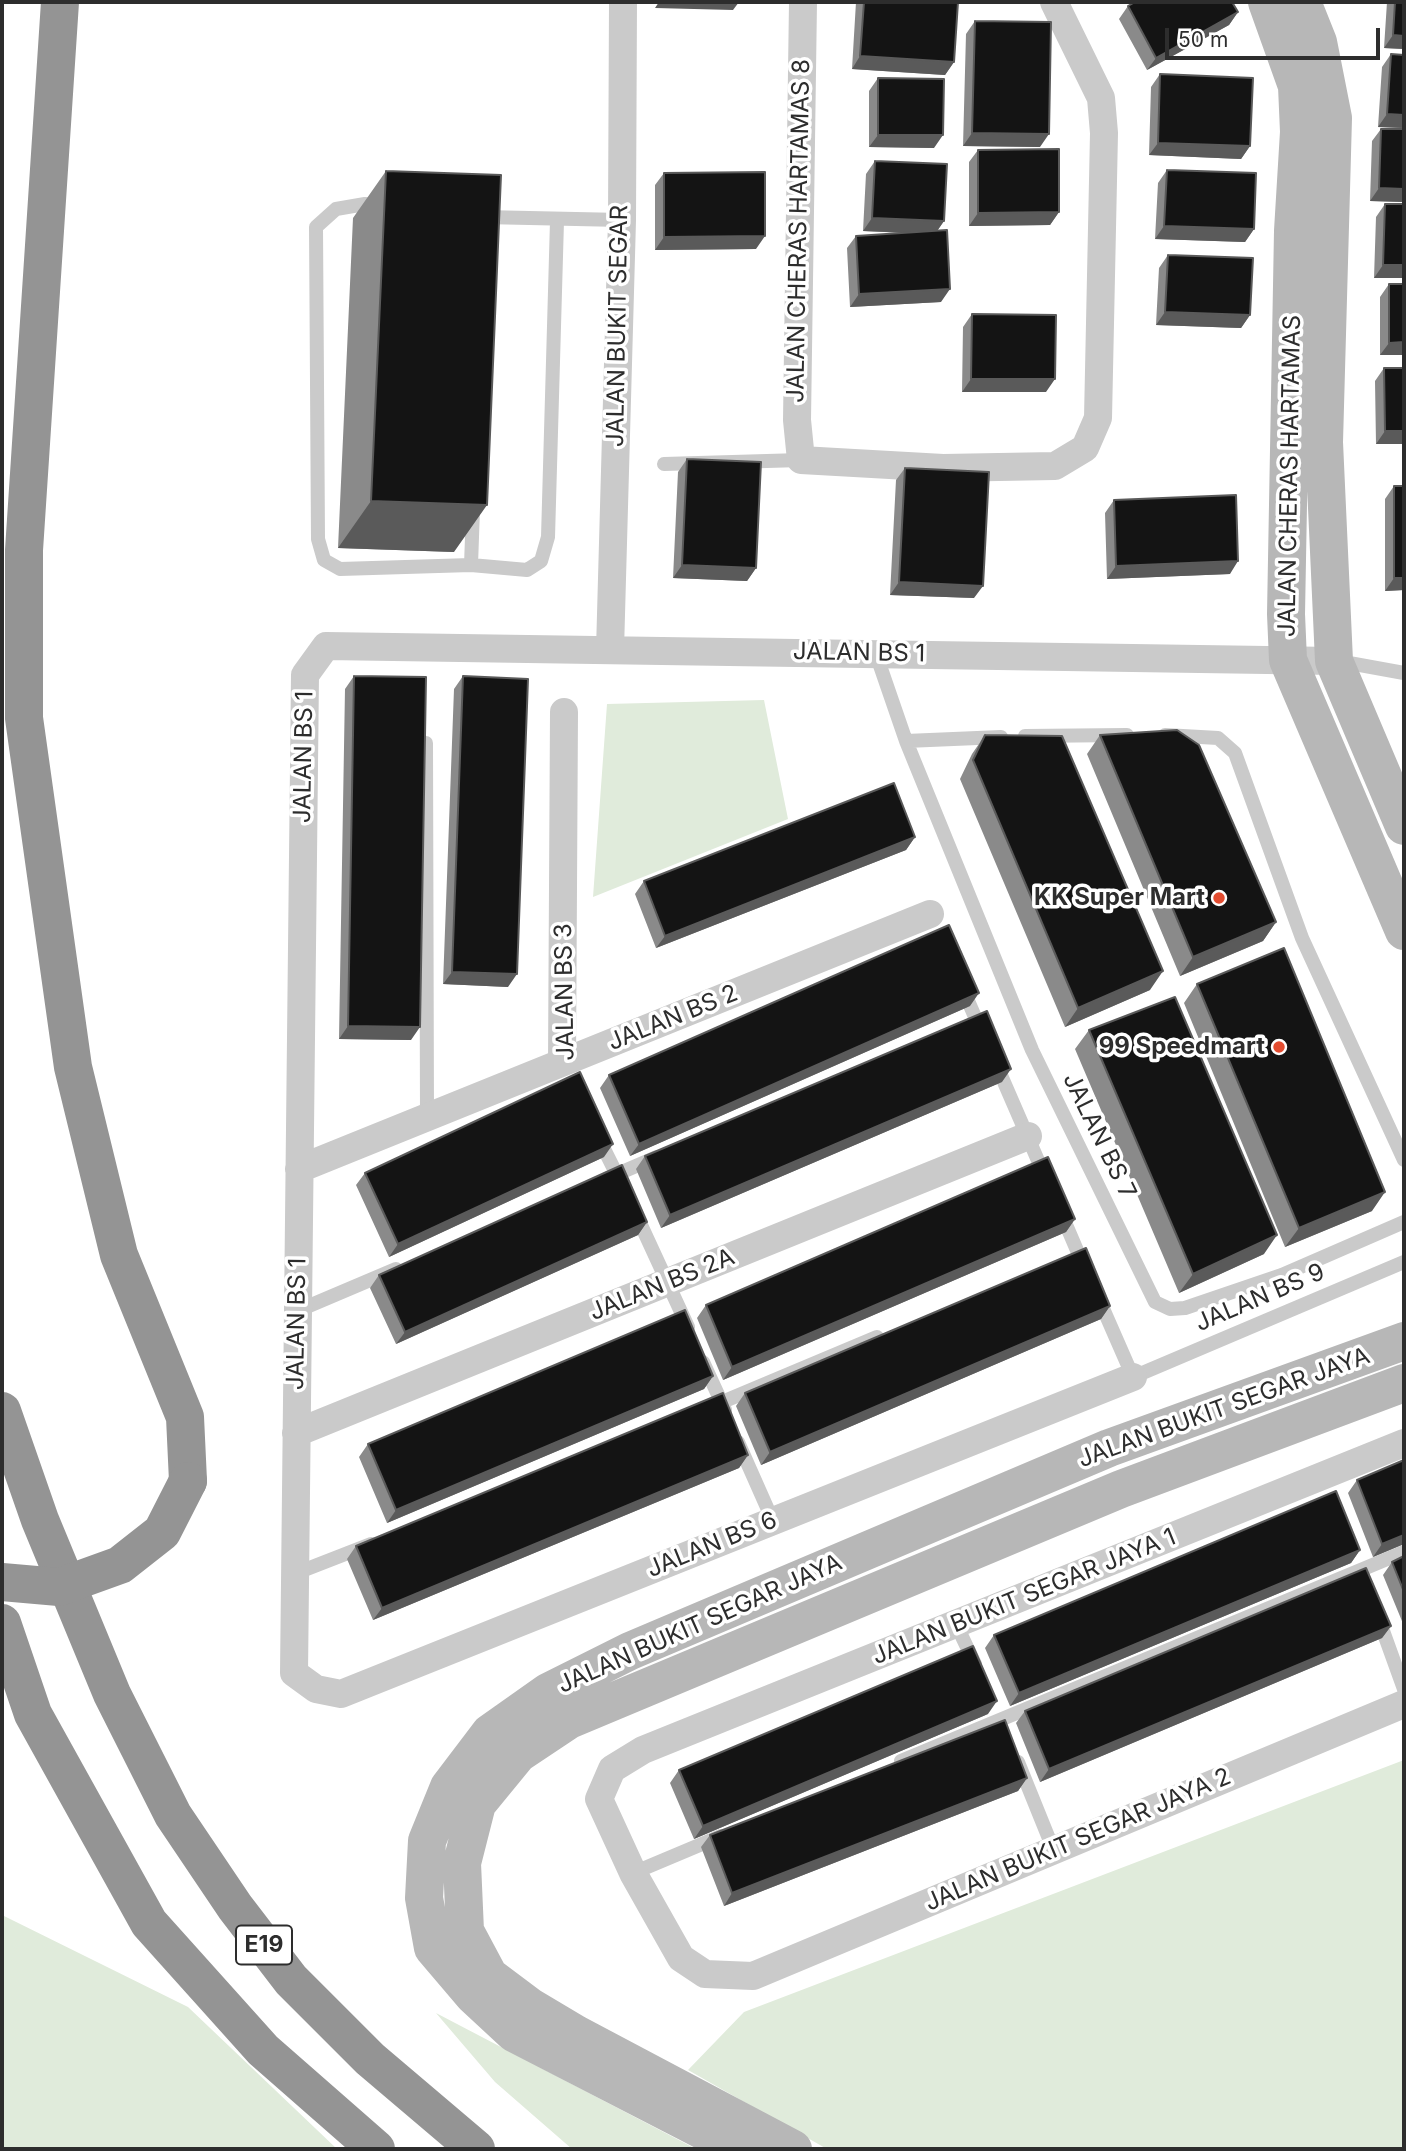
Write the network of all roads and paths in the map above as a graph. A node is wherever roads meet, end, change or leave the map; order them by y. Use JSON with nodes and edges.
{"nodes":[{"id":1,"x":60,"y":2,"type":"edge"},
{"id":2,"x":622,"y":2,"type":"edge"},
{"id":3,"x":803,"y":2,"type":"edge"},
{"id":4,"x":1054,"y":2,"type":"edge"},
{"id":5,"x":1267,"y":2,"type":"edge"},
{"id":6,"x":1302,"y":2,"type":"edge"},
{"id":7,"x":391,"y":207,"type":"edge"},
{"id":8,"x":622,"y":220,"type":"junction"},
{"id":9,"x":478,"y":221,"type":"edge"},
{"id":10,"x":557,"y":221,"type":"junction"},
{"id":11,"x":801,"y":460,"type":"junction"},
{"id":12,"x":664,"y":464,"type":"dead end"},
{"id":13,"x":473,"y":495,"type":"edge"},
{"id":14,"x":471,"y":565,"type":"junction"},
{"id":15,"x":610,"y":650,"type":"junction"},
{"id":16,"x":876,"y":654,"type":"junction"},
{"id":17,"x":1288,"y":660,"type":"junction"},
{"id":18,"x":1334,"y":660,"type":"junction"},
{"id":19,"x":1404,"y":673,"type":"edge"},
{"id":20,"x":564,"y":712,"type":"dead end"},
{"id":21,"x":906,"y":741,"type":"junction"},
{"id":22,"x":426,"y":743,"type":"edge"},
{"id":23,"x":1404,"y":826,"type":"edge"},
{"id":24,"x":932,"y":920,"type":"dead end"},
{"id":25,"x":1404,"y":931,"type":"edge"},
{"id":26,"x":956,"y":972,"type":"edge"},
{"id":27,"x":565,"y":1069,"type":"junction"},
{"id":28,"x":427,"y":1117,"type":"junction"},
{"id":29,"x":592,"y":1125,"type":"edge"},
{"id":30,"x":1028,"y":1136,"type":"junction"},
{"id":31,"x":668,"y":1152,"type":"edge"},
{"id":32,"x":1404,"y":1160,"type":"edge"},
{"id":33,"x":299,"y":1169,"type":"junction"},
{"id":34,"x":616,"y":1174,"type":"junction"},
{"id":35,"x":591,"y":1185,"type":"edge"},
{"id":36,"x":1404,"y":1222,"type":"edge"},
{"id":37,"x":412,"y":1262,"type":"edge"},
{"id":38,"x":1404,"y":1262,"type":"edge"},
{"id":39,"x":668,"y":1282,"type":"junction"},
{"id":40,"x":298,"y":1311,"type":"junction"},
{"id":41,"x":887,"y":1333,"type":"edge"},
{"id":42,"x":1404,"y":1341,"type":"edge"},
{"id":43,"x":1133,"y":1377,"type":"junction"},
{"id":44,"x":1404,"y":1382,"type":"edge"},
{"id":45,"x":721,"y":1402,"type":"junction"},
{"id":46,"x":2,"y":1411,"type":"edge"},
{"id":47,"x":695,"y":1413,"type":"edge"},
{"id":48,"x":296,"y":1433,"type":"junction"},
{"id":49,"x":1404,"y":1443,"type":"edge"},
{"id":50,"x":773,"y":1521,"type":"junction"},
{"id":51,"x":385,"y":1538,"type":"edge"},
{"id":52,"x":1404,"y":1552,"type":"edge"},
{"id":53,"x":295,"y":1574,"type":"junction"},
{"id":54,"x":2,"y":1582,"type":"edge"},
{"id":55,"x":1374,"y":1606,"type":"edge"},
{"id":56,"x":2,"y":1623,"type":"edge"},
{"id":57,"x":956,"y":1624,"type":"junction"},
{"id":58,"x":293,"y":1673,"type":"joint"},
{"id":59,"x":984,"y":1683,"type":"edge"},
{"id":60,"x":1404,"y":1689,"type":"edge"},
{"id":61,"x":1404,"y":1704,"type":"edge"},
{"id":62,"x":1003,"y":1725,"type":"junction"},
{"id":63,"x":887,"y":1767,"type":"edge"},
{"id":64,"x":734,"y":1830,"type":"edge"},
{"id":65,"x":1054,"y":1850,"type":"junction"},
{"id":66,"x":633,"y":1873,"type":"junction"},
{"id":67,"x":753,"y":1976,"type":"joint"},
{"id":68,"x":376,"y":2149,"type":"edge"},
{"id":69,"x":476,"y":2149,"type":"edge"},
{"id":70,"x":739,"y":2149,"type":"edge"},
{"id":71,"x":793,"y":2149,"type":"edge"}],
"edges":[{"from":1,"to":54,"type":"highway","bridge":true},
{"from":2,"to":8,"type":"street","name":"JALAN BUKIT SEGAR"},
{"from":3,"to":11,"type":"street","name":"JALAN CHERAS HARTAMAS 8"},
{"from":4,"to":11,"type":"street"},
{"from":5,"to":17,"type":"street","name":"JALAN CHERAS HARTAMAS"},
{"from":6,"to":18,"type":"street","name":"JALAN CHERAS HARTAMAS"},
{"from":7,"to":14,"type":"lane"},
{"from":8,"to":10,"type":"lane"},
{"from":8,"to":15,"type":"street","name":"JALAN BUKIT SEGAR"},
{"from":9,"to":10,"type":"lane"},
{"from":10,"to":14,"type":"lane"},
{"from":11,"to":12,"type":"lane"},
{"from":13,"to":14,"type":"lane"},
{"from":15,"to":16,"type":"street","name":"JALAN BS 1"},
{"from":15,"to":33,"type":"street","name":"JALAN BS 1"},
{"from":16,"to":17,"type":"street","name":"JALAN BS 1"},
{"from":16,"to":21,"type":"lane"},
{"from":17,"to":18,"type":"street","name":"JALAN BS 1"},
{"from":17,"to":25,"type":"street","name":"JALAN CHERAS HARTAMAS"},
{"from":18,"to":19,"type":"lane"},
{"from":18,"to":23,"type":"street","name":"JALAN CHERAS HARTAMAS"},
{"from":20,"to":27,"type":"street","name":"JALAN BS 3"},
{"from":21,"to":32,"type":"lane"},
{"from":21,"to":36,"type":"lane","name":"JALAN BS 7"},
{"from":22,"to":28,"type":"lane"},
{"from":24,"to":27,"type":"street","name":"JALAN BS 2"},
{"from":26,"to":30,"type":"lane"},
{"from":27,"to":28,"type":"street","name":"JALAN BS 2"},
{"from":28,"to":33,"type":"street","name":"JALAN BS 2"},
{"from":29,"to":34,"type":"lane"},
{"from":30,"to":39,"type":"street","name":"JALAN BS 2A"},
{"from":30,"to":43,"type":"lane"},
{"from":31,"to":34,"type":"lane"},
{"from":33,"to":40,"type":"street","name":"JALAN BS 1"},
{"from":34,"to":35,"type":"lane"},
{"from":34,"to":39,"type":"lane"},
{"from":37,"to":40,"type":"lane"},
{"from":38,"to":43,"type":"lane","name":"JALAN BS 9"},
{"from":39,"to":45,"type":"lane"},
{"from":39,"to":48,"type":"street","name":"JALAN BS 2A"},
{"from":40,"to":48,"type":"street","name":"JALAN BS 1"},
{"from":41,"to":45,"type":"lane"},
{"from":42,"to":70,"type":"street","name":"JALAN BUKIT SEGAR JAYA"},
{"from":43,"to":50,"type":"street","name":"JALAN BS 6"},
{"from":44,"to":71,"type":"street","name":"JALAN BUKIT SEGAR JAYA"},
{"from":45,"to":47,"type":"lane"},
{"from":45,"to":50,"type":"lane"},
{"from":46,"to":69,"type":"highway","number":"E19"},
{"from":48,"to":53,"type":"street","name":"JALAN BS 1"},
{"from":49,"to":57,"type":"street","name":"JALAN BUKIT SEGAR JAYA 1"},
{"from":50,"to":58,"type":"street","name":"JALAN BS 6"},
{"from":51,"to":53,"type":"lane"},
{"from":52,"to":62,"type":"lane"},
{"from":53,"to":58,"type":"street","name":"JALAN BS 1"},
{"from":55,"to":60,"type":"lane"},
{"from":56,"to":68,"type":"highway"},
{"from":57,"to":59,"type":"lane"},
{"from":57,"to":66,"type":"street","name":"JALAN BUKIT SEGAR JAYA 1"},
{"from":61,"to":65,"type":"street","name":"JALAN BUKIT SEGAR JAYA 2"},
{"from":62,"to":63,"type":"lane"},
{"from":62,"to":65,"type":"lane"},
{"from":64,"to":66,"type":"lane"},
{"from":65,"to":67,"type":"street","name":"JALAN BUKIT SEGAR JAYA 2"},
{"from":66,"to":67,"type":"street","name":"JALAN BUKIT SEGAR JAYA 1"}]}
